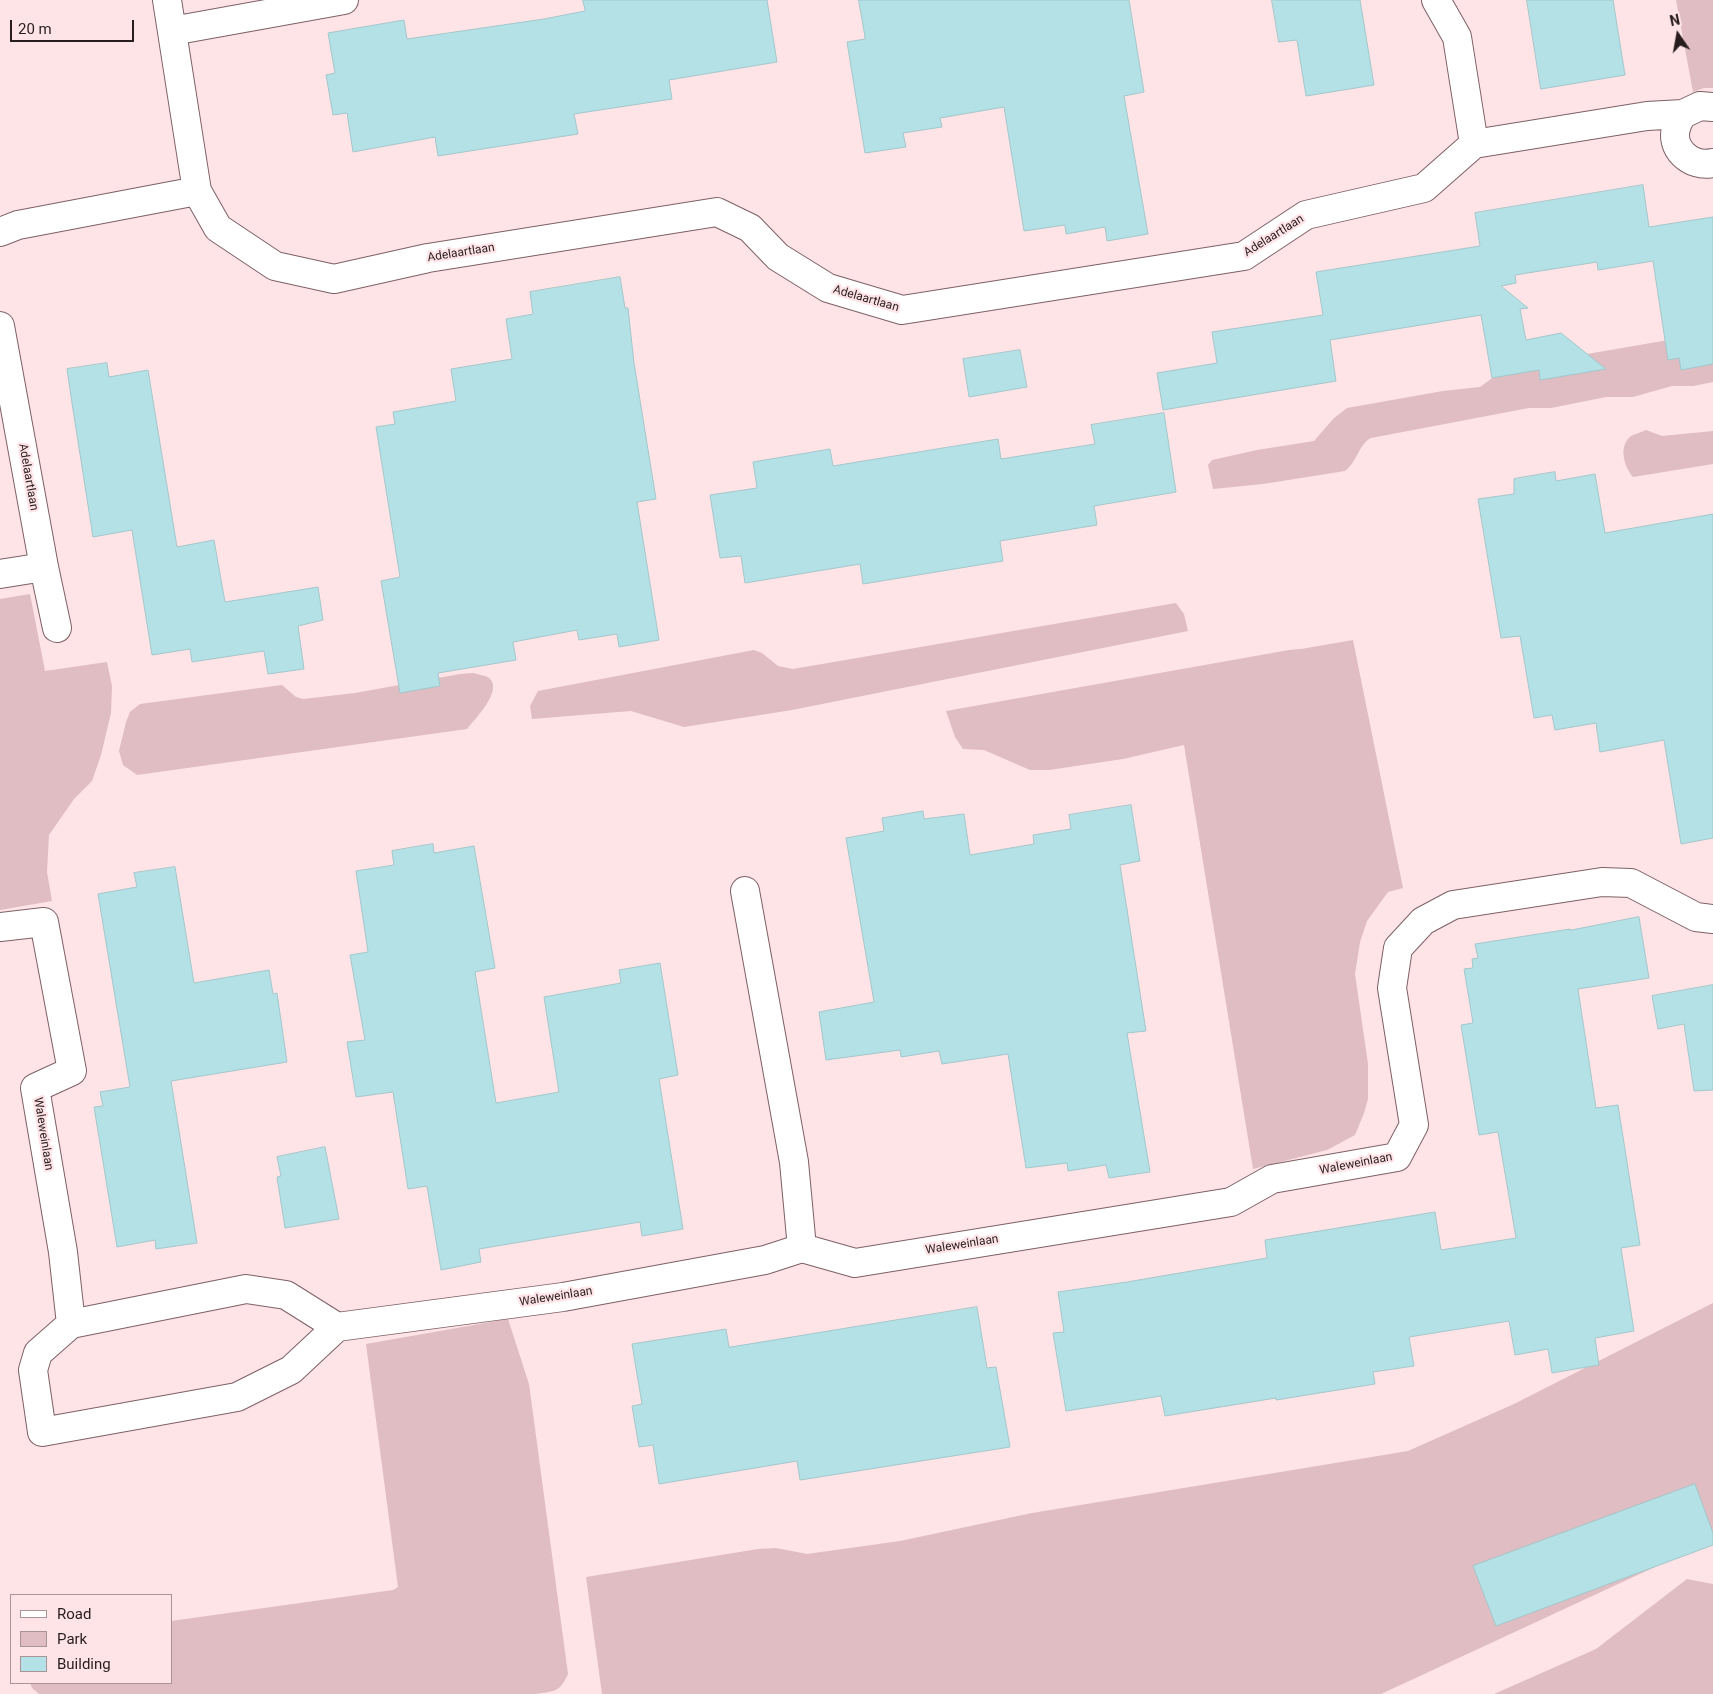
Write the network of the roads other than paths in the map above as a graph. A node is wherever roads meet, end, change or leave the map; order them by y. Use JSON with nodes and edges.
{"nodes":[{"id":1,"x":167,"y":0,"type":"edge"},
{"id":2,"x":344,"y":0,"type":"edge"},
{"id":3,"x":1436,"y":0,"type":"edge"},
{"id":4,"x":172,"y":31,"type":"junction"},
{"id":5,"x":1713,"y":107,"type":"edge"},
{"id":6,"x":1683,"y":114,"type":"junction"},
{"id":7,"x":1474,"y":144,"type":"junction"},
{"id":8,"x":1713,"y":163,"type":"edge"},
{"id":9,"x":197,"y":191,"type":"junction"},
{"id":10,"x":0,"y":232,"type":"edge"},
{"id":11,"x":0,"y":326,"type":"edge"},
{"id":12,"x":44,"y":567,"type":"junction"},
{"id":13,"x":0,"y":574,"type":"edge"},
{"id":14,"x":57,"y":628,"type":"dead end"},
{"id":15,"x":745,"y":891,"type":"dead end"},
{"id":16,"x":1713,"y":919,"type":"edge"},
{"id":17,"x":0,"y":928,"type":"edge"},
{"id":18,"x":802,"y":1248,"type":"junction"},
{"id":19,"x":71,"y":1324,"type":"junction"},
{"id":20,"x":337,"y":1327,"type":"junction"}],
"edges":[{"from":1,"to":4,"type":"street","name":"Adelaartlaan"},
{"from":2,"to":4,"type":"street"},
{"from":3,"to":7,"type":"street"},
{"from":4,"to":9,"type":"street","name":"Adelaartlaan"},
{"from":5,"to":6,"type":"street"},
{"from":6,"to":7,"type":"street"},
{"from":6,"to":8,"type":"street"},
{"from":7,"to":9,"type":"street","name":"Adelaartlaan"},
{"from":9,"to":10,"type":"street"},
{"from":11,"to":12,"type":"street","name":"Adelaartlaan"},
{"from":12,"to":13,"type":"street"},
{"from":12,"to":14,"type":"street","name":"Adelaartlaan"},
{"from":15,"to":18,"type":"street"},
{"from":16,"to":18,"type":"street","name":"Waleweinlaan"},
{"from":17,"to":19,"type":"street","name":"Waleweinlaan"},
{"from":18,"to":20,"type":"street","name":"Waleweinlaan"},
{"from":19,"to":20,"type":"street"},
{"from":19,"to":20,"type":"street"}]}
